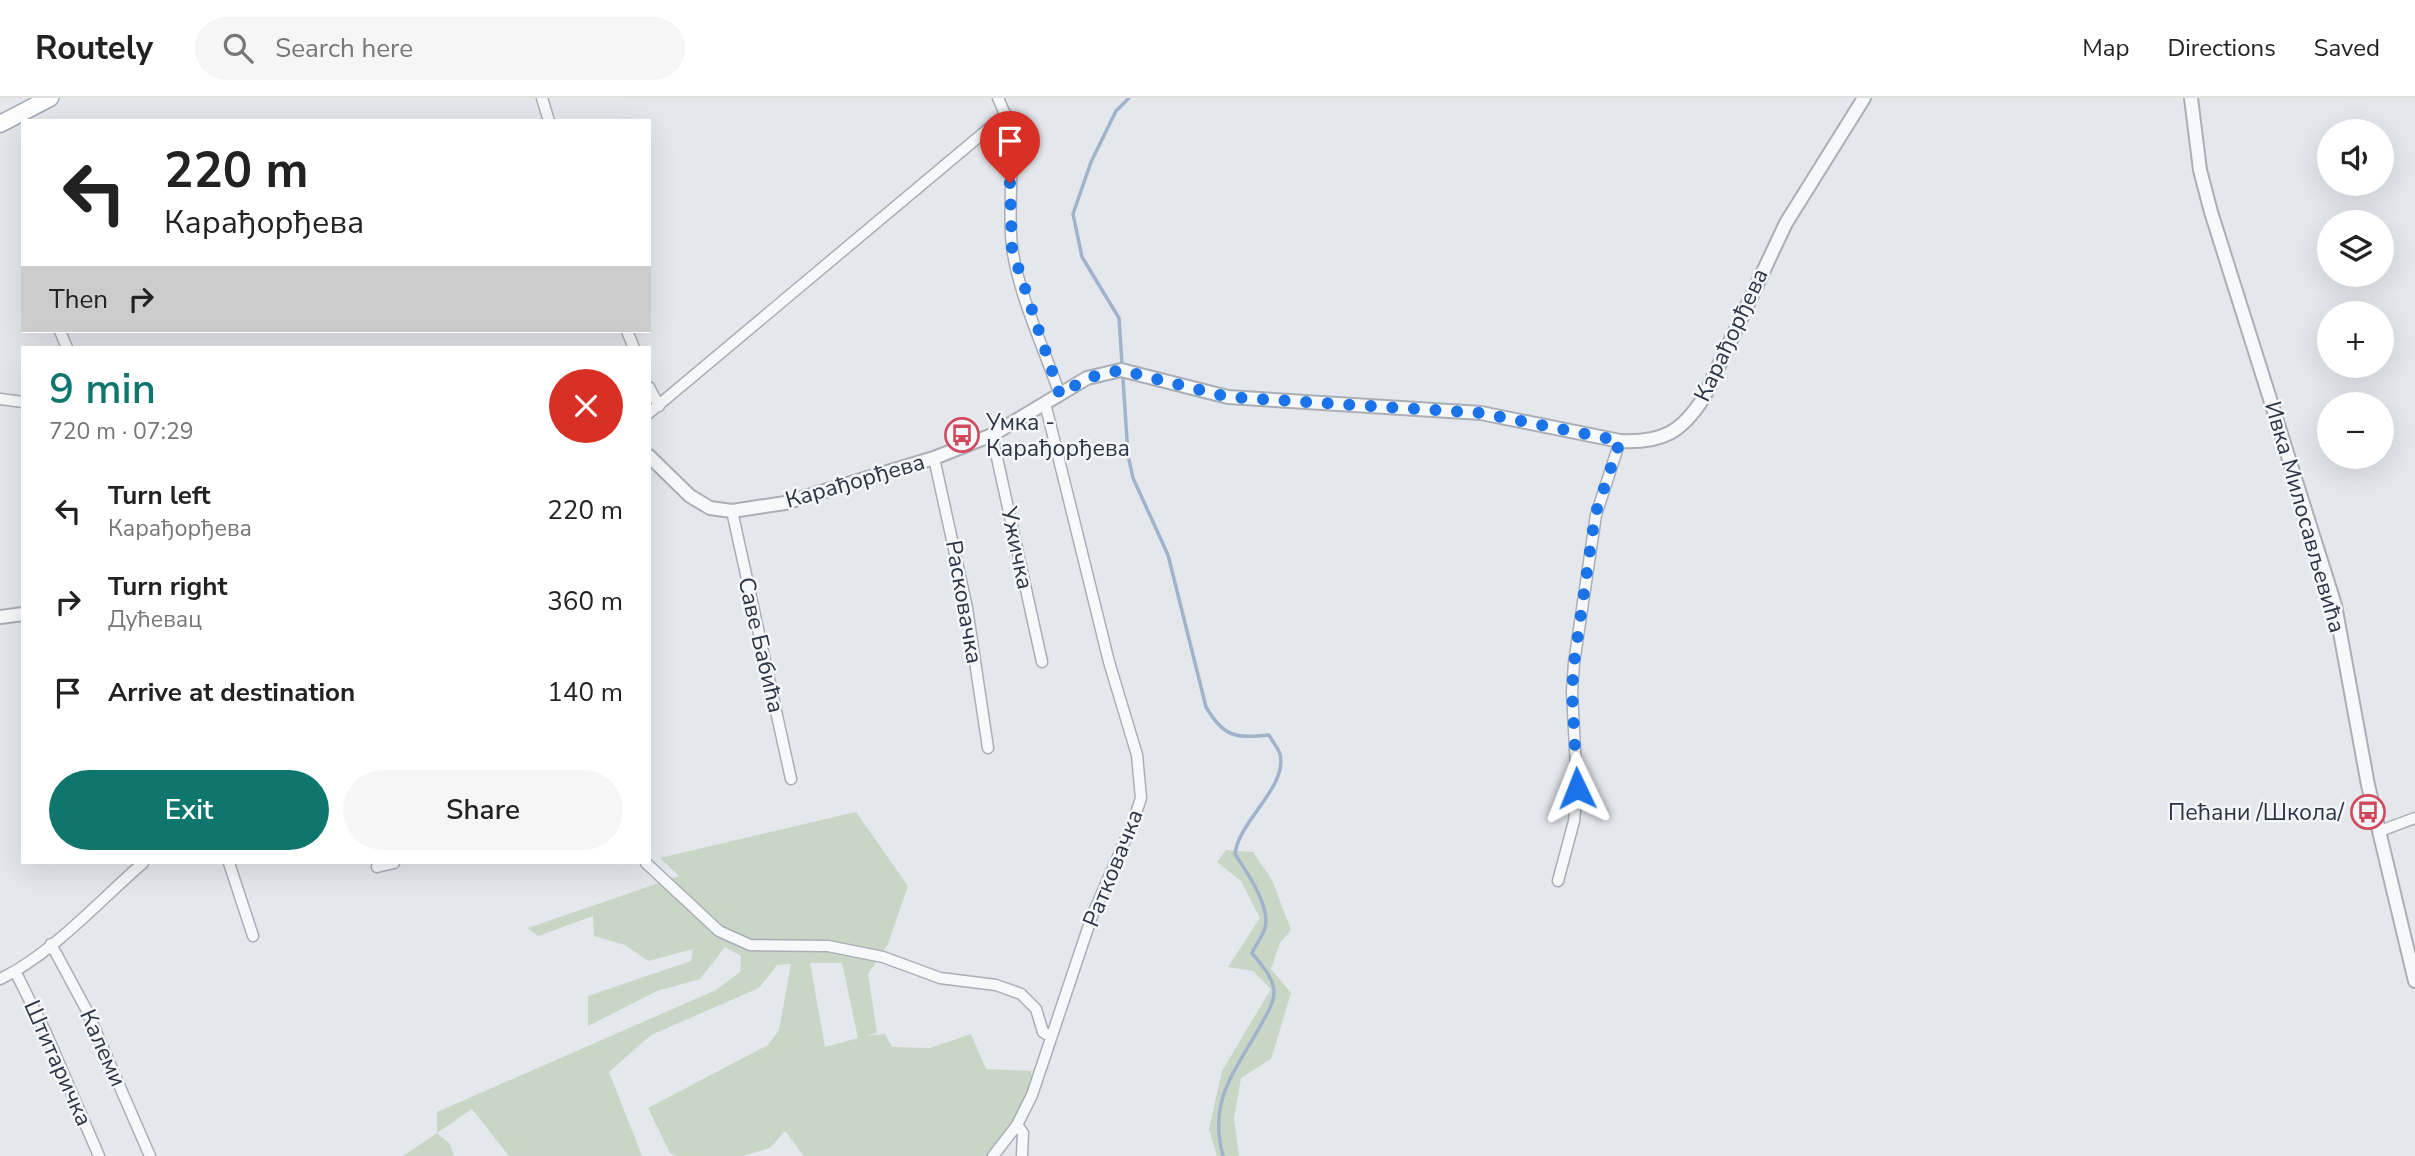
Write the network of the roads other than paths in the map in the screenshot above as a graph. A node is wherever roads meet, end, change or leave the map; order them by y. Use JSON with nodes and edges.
{"nodes":[{"id":1,"x":50,"y":98,"type":"edge"},
{"id":2,"x":542,"y":98,"type":"edge"},
{"id":3,"x":998,"y":98,"type":"edge"},
{"id":4,"x":1864,"y":98,"type":"edge"},
{"id":5,"x":2191,"y":98,"type":"edge"},
{"id":6,"x":1006,"y":114,"type":"junction"},
{"id":7,"x":548,"y":119,"type":"edge"},
{"id":8,"x":0,"y":124,"type":"edge"},
{"id":9,"x":651,"y":391,"type":"edge"},
{"id":10,"x":1060,"y":395,"type":"junction"},
{"id":11,"x":0,"y":400,"type":"edge"},
{"id":12,"x":21,"y":402,"type":"edge"},
{"id":13,"x":1045,"y":403,"type":"junction"},
{"id":14,"x":659,"y":406,"type":"junction"},
{"id":15,"x":651,"y":412,"type":"edge"},
{"id":16,"x":992,"y":435,"type":"junction"},
{"id":17,"x":1620,"y":441,"type":"junction"},
{"id":18,"x":651,"y":458,"type":"edge"},
{"id":19,"x":934,"y":458,"type":"junction"},
{"id":20,"x":732,"y":511,"type":"junction"},
{"id":21,"x":21,"y":614,"type":"edge"},
{"id":22,"x":0,"y":617,"type":"edge"},
{"id":23,"x":1042,"y":662,"type":"dead end"},
{"id":24,"x":988,"y":748,"type":"dead end"},
{"id":25,"x":791,"y":779,"type":"dead end"},
{"id":26,"x":2415,"y":818,"type":"edge"},
{"id":27,"x":2380,"y":831,"type":"junction"},
{"id":28,"x":142,"y":864,"type":"edge"},
{"id":29,"x":229,"y":864,"type":"edge"},
{"id":30,"x":390,"y":864,"type":"edge"},
{"id":31,"x":647,"y":864,"type":"edge"},
{"id":32,"x":377,"y":867,"type":"dead end"},
{"id":33,"x":1558,"y":881,"type":"dead end"},
{"id":34,"x":253,"y":936,"type":"dead end"},
{"id":35,"x":51,"y":944,"type":"junction"},
{"id":36,"x":15,"y":971,"type":"junction"},
{"id":37,"x":0,"y":979,"type":"edge"},
{"id":38,"x":2415,"y":981,"type":"edge"},
{"id":39,"x":1051,"y":1037,"type":"junction"},
{"id":40,"x":1017,"y":1125,"type":"junction"},
{"id":41,"x":99,"y":1156,"type":"edge"},
{"id":42,"x":150,"y":1156,"type":"edge"},
{"id":43,"x":993,"y":1156,"type":"edge"},
{"id":44,"x":1022,"y":1156,"type":"edge"}],
"edges":[{"from":1,"to":8,"type":"main road"},
{"from":2,"to":7,"type":"street"},
{"from":3,"to":6,"type":"street"},
{"from":4,"to":17,"type":"street","name":"Карађорђева"},
{"from":5,"to":27,"type":"street","name":"Ивка Милосављевића"},
{"from":6,"to":10,"type":"street"},
{"from":6,"to":14,"type":"street"},
{"from":9,"to":14,"type":"street"},
{"from":10,"to":13,"type":"street","name":"Карађорђева"},
{"from":10,"to":17,"type":"street","name":"Карађорђева"},
{"from":11,"to":12,"type":"street"},
{"from":13,"to":16,"type":"street","name":"Карађорђева"},
{"from":13,"to":39,"type":"street","name":"Ратковачка"},
{"from":14,"to":15,"type":"street"},
{"from":16,"to":19,"type":"street","name":"Карађорђева"},
{"from":16,"to":23,"type":"street","name":"Ужичка"},
{"from":17,"to":33,"type":"street"},
{"from":18,"to":20,"type":"street","name":"Карађорђева"},
{"from":19,"to":20,"type":"street","name":"Карађорђева"},
{"from":19,"to":24,"type":"street","name":"Расковачка"},
{"from":20,"to":25,"type":"street","name":"Саве Бабића"},
{"from":21,"to":22,"type":"street"},
{"from":26,"to":27,"type":"street"},
{"from":27,"to":38,"type":"street","name":"Ивка Милосављевића"},
{"from":28,"to":35,"type":"street"},
{"from":29,"to":34,"type":"street"},
{"from":30,"to":32,"type":"street"},
{"from":31,"to":39,"type":"street"},
{"from":35,"to":36,"type":"street"},
{"from":35,"to":42,"type":"street","name":"Калеми"},
{"from":36,"to":37,"type":"street"},
{"from":36,"to":41,"type":"street","name":"Штитаричка"},
{"from":39,"to":40,"type":"street","name":"Ратковачка"},
{"from":40,"to":43,"type":"street","name":"Ратковачка"},
{"from":40,"to":44,"type":"street"}]}
